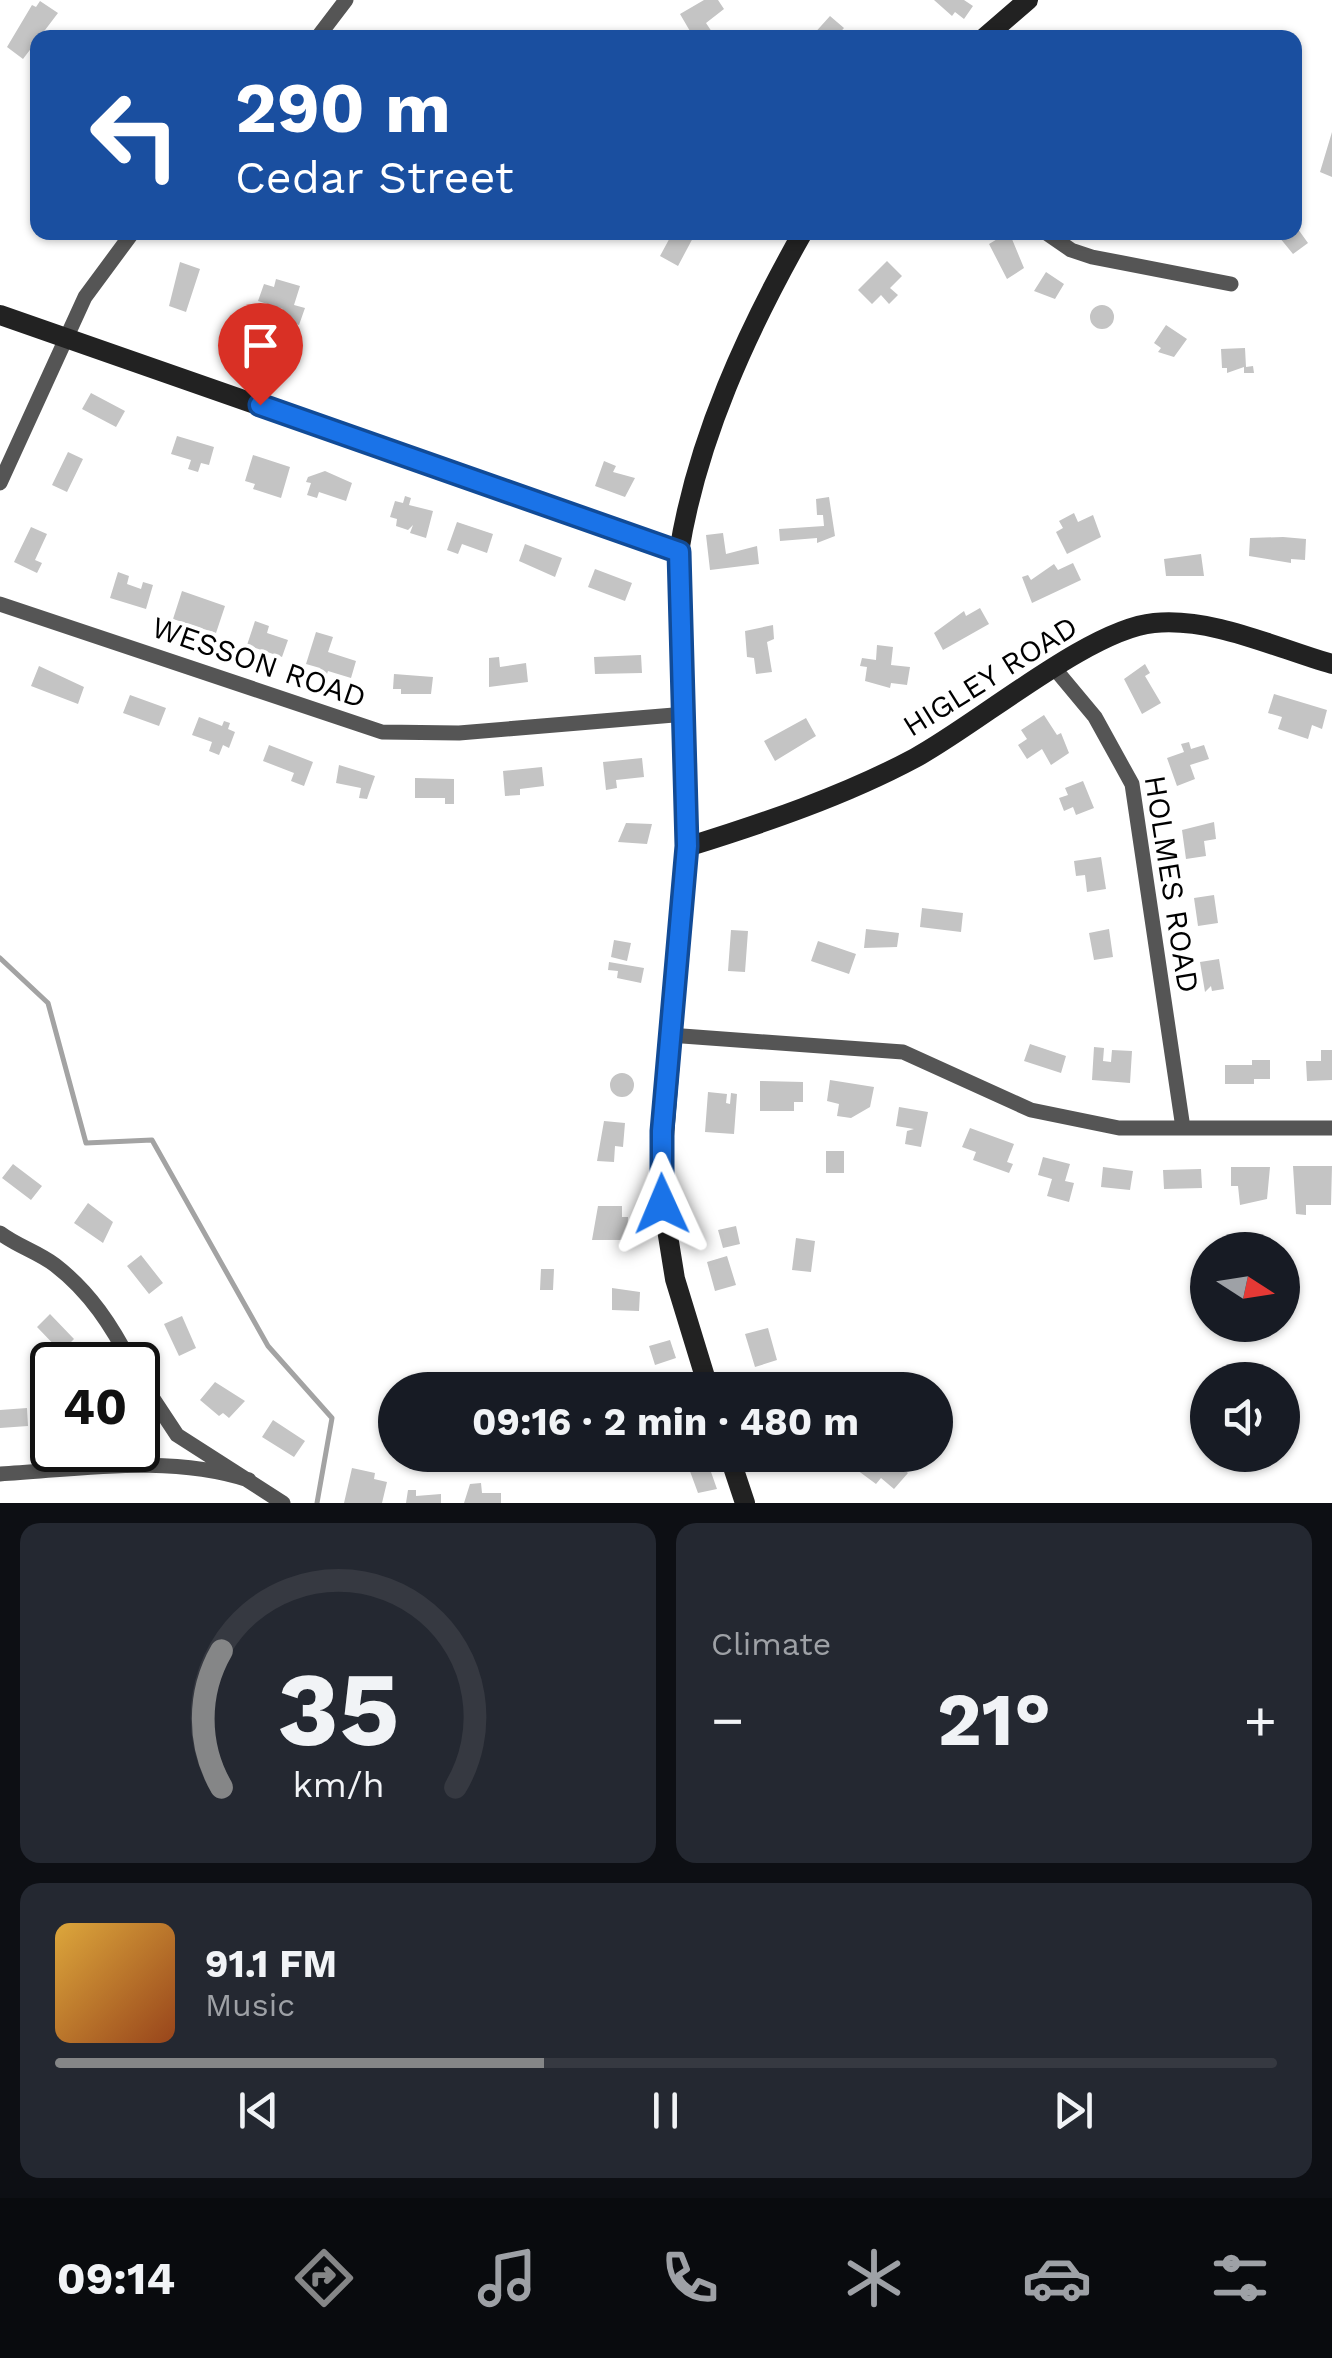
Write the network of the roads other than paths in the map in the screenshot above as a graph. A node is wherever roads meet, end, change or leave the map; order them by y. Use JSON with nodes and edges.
{"nodes":[{"id":1,"x":346,"y":0,"type":"edge"},
{"id":2,"x":1028,"y":0,"type":"edge"},
{"id":3,"x":323,"y":30,"type":"edge"},
{"id":4,"x":993,"y":30,"type":"edge"},
{"id":5,"x":126,"y":240,"type":"edge"},
{"id":6,"x":799,"y":240,"type":"edge"},
{"id":7,"x":1057,"y":240,"type":"edge"},
{"id":8,"x":1231,"y":284,"type":"dead end"},
{"id":9,"x":0,"y":315,"type":"edge"},
{"id":10,"x":68,"y":338,"type":"junction"},
{"id":11,"x":0,"y":483,"type":"edge"},
{"id":12,"x":679,"y":552,"type":"junction"},
{"id":13,"x":0,"y":604,"type":"edge"},
{"id":14,"x":1332,"y":664,"type":"edge"},
{"id":15,"x":1055,"y":669,"type":"junction"},
{"id":16,"x":686,"y":714,"type":"junction"},
{"id":17,"x":687,"y":846,"type":"junction"},
{"id":18,"x":670,"y":1035,"type":"junction"},
{"id":19,"x":1183,"y":1128,"type":"junction"},
{"id":20,"x":1332,"y":1128,"type":"edge"},
{"id":21,"x":0,"y":1233,"type":"edge"},
{"id":22,"x":118,"y":1342,"type":"edge"},
{"id":23,"x":703,"y":1372,"type":"edge"},
{"id":24,"x":160,"y":1409,"type":"edge"},
{"id":25,"x":735,"y":1472,"type":"edge"},
{"id":26,"x":0,"y":1474,"type":"edge"},
{"id":27,"x":249,"y":1480,"type":"junction"},
{"id":28,"x":283,"y":1503,"type":"edge"},
{"id":29,"x":745,"y":1503,"type":"edge"}],
"edges":[{"from":1,"to":3,"type":"street"},
{"from":2,"to":4,"type":"street"},
{"from":5,"to":10,"type":"street"},
{"from":6,"to":12,"type":"street"},
{"from":7,"to":8,"type":"street"},
{"from":9,"to":10,"type":"street"},
{"from":10,"to":11,"type":"street"},
{"from":10,"to":12,"type":"street"},
{"from":12,"to":16,"type":"street"},
{"from":13,"to":16,"type":"street","name":"WESSON ROAD"},
{"from":14,"to":15,"type":"street","name":"HIGLEY ROAD"},
{"from":15,"to":17,"type":"street","name":"HIGLEY ROAD"},
{"from":15,"to":19,"type":"street","name":"HOLMES ROAD"},
{"from":16,"to":17,"type":"street"},
{"from":17,"to":18,"type":"street"},
{"from":18,"to":19,"type":"street"},
{"from":18,"to":23,"type":"street"},
{"from":19,"to":20,"type":"street"},
{"from":21,"to":22,"type":"street"},
{"from":24,"to":27,"type":"street"},
{"from":25,"to":29,"type":"street"},
{"from":26,"to":27,"type":"street"},
{"from":27,"to":28,"type":"street"}]}
